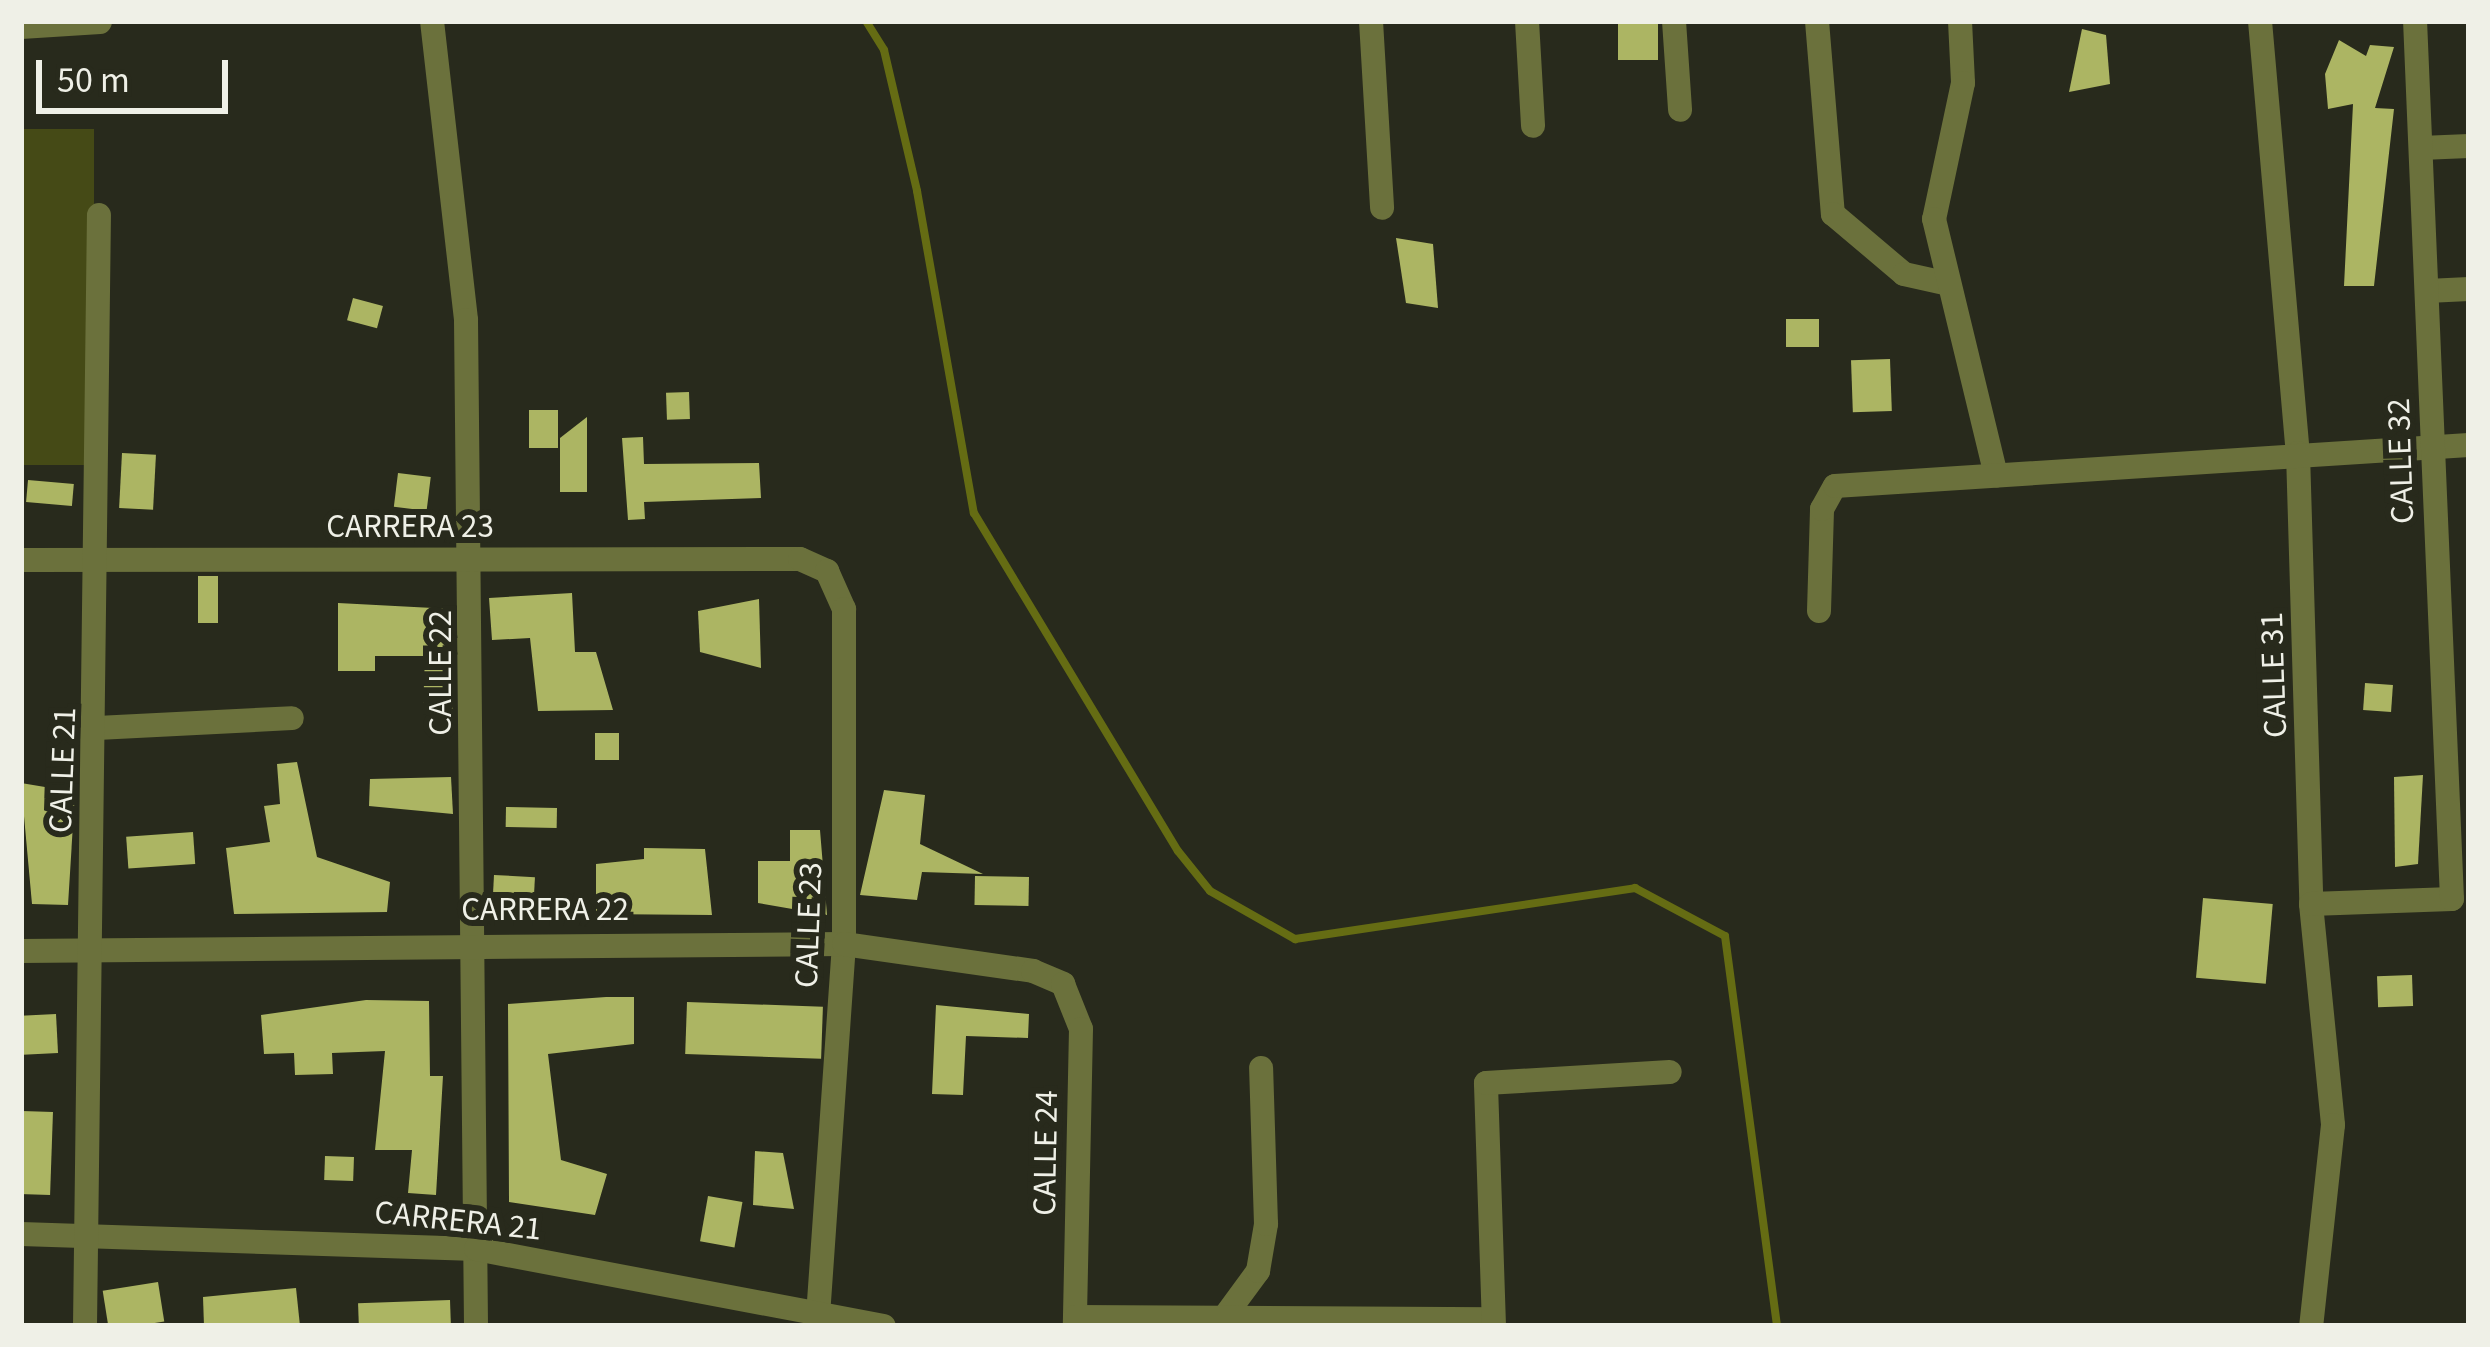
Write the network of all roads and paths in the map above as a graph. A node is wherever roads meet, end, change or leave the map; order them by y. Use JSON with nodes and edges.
{"nodes":[{"id":1,"x":432,"y":21,"type":"edge"},
{"id":2,"x":1371,"y":21,"type":"edge"},
{"id":3,"x":1526,"y":21,"type":"edge"},
{"id":4,"x":1674,"y":21,"type":"edge"},
{"id":5,"x":1816,"y":21,"type":"edge"},
{"id":6,"x":1960,"y":21,"type":"edge"},
{"id":7,"x":2260,"y":21,"type":"edge"},
{"id":8,"x":2416,"y":21,"type":"edge"},
{"id":9,"x":100,"y":22,"type":"edge"},
{"id":10,"x":21,"y":27,"type":"edge"},
{"id":11,"x":1680,"y":110,"type":"dead end"},
{"id":12,"x":1533,"y":126,"type":"dead end"},
{"id":13,"x":2469,"y":146,"type":"edge"},
{"id":14,"x":2421,"y":148,"type":"junction"},
{"id":15,"x":1382,"y":208,"type":"dead end"},
{"id":16,"x":99,"y":215,"type":"dead end"},
{"id":17,"x":1949,"y":284,"type":"junction"},
{"id":18,"x":2469,"y":289,"type":"edge"},
{"id":19,"x":2427,"y":291,"type":"junction"},
{"id":20,"x":2469,"y":445,"type":"edge"},
{"id":21,"x":2434,"y":447,"type":"junction"},
{"id":22,"x":2298,"y":453,"type":"junction"},
{"id":23,"x":1996,"y":476,"type":"junction"},
{"id":24,"x":800,"y":559,"type":"joint"},
{"id":25,"x":21,"y":560,"type":"edge"},
{"id":26,"x":100,"y":560,"type":"junction"},
{"id":27,"x":473,"y":560,"type":"junction"},
{"id":28,"x":1819,"y":611,"type":"dead end"},
{"id":29,"x":292,"y":718,"type":"dead end"},
{"id":30,"x":98,"y":728,"type":"junction"},
{"id":31,"x":2457,"y":745,"type":"edge"},
{"id":32,"x":2312,"y":904,"type":"junction"},
{"id":33,"x":475,"y":942,"type":"junction"},
{"id":34,"x":844,"y":944,"type":"junction"},
{"id":35,"x":21,"y":951,"type":"edge"},
{"id":36,"x":91,"y":952,"type":"junction"},
{"id":37,"x":1064,"y":984,"type":"joint"},
{"id":38,"x":1261,"y":1068,"type":"dead end"},
{"id":39,"x":1670,"y":1072,"type":"dead end"},
{"id":40,"x":86,"y":1233,"type":"junction"},
{"id":41,"x":21,"y":1234,"type":"edge"},
{"id":42,"x":476,"y":1249,"type":"junction"},
{"id":43,"x":818,"y":1313,"type":"junction"},
{"id":44,"x":1225,"y":1316,"type":"junction"},
{"id":45,"x":1075,"y":1322,"type":"edge"},
{"id":46,"x":1493,"y":1322,"type":"edge"},
{"id":47,"x":85,"y":1326,"type":"edge"},
{"id":48,"x":476,"y":1326,"type":"edge"},
{"id":49,"x":884,"y":1326,"type":"edge"},
{"id":50,"x":2311,"y":1326,"type":"edge"}],
"edges":[{"from":1,"to":27,"type":"street","name":"CALLE 22"},
{"from":2,"to":15,"type":"street"},
{"from":3,"to":12,"type":"street"},
{"from":4,"to":11,"type":"street"},
{"from":5,"to":17,"type":"street"},
{"from":6,"to":17,"type":"street"},
{"from":7,"to":22,"type":"street","name":"CALLE 31"},
{"from":8,"to":14,"type":"street","name":"CALLE 32"},
{"from":9,"to":10,"type":"street"},
{"from":13,"to":14,"type":"street"},
{"from":14,"to":19,"type":"street","name":"CALLE 32"},
{"from":16,"to":26,"type":"street","name":"CALLE 21"},
{"from":17,"to":23,"type":"street"},
{"from":18,"to":19,"type":"street"},
{"from":19,"to":21,"type":"street","name":"CALLE 32"},
{"from":20,"to":21,"type":"street"},
{"from":21,"to":22,"type":"street"},
{"from":21,"to":31,"type":"street","name":"CALLE 32"},
{"from":22,"to":23,"type":"street"},
{"from":22,"to":32,"type":"street","name":"CALLE 31"},
{"from":23,"to":28,"type":"street"},
{"from":24,"to":27,"type":"street","name":"CARRERA 23"},
{"from":24,"to":34,"type":"street","name":"CALLE 23"},
{"from":25,"to":26,"type":"street","name":"CARRERA 23"},
{"from":26,"to":27,"type":"street","name":"CARRERA 23"},
{"from":26,"to":30,"type":"street","name":"CALLE 21"},
{"from":27,"to":33,"type":"street","name":"CALLE 22"},
{"from":29,"to":30,"type":"street"},
{"from":30,"to":36,"type":"street","name":"CALLE 21"},
{"from":31,"to":32,"type":"street","name":"CALLE 32"},
{"from":32,"to":50,"type":"street","name":"CALLE 31"},
{"from":33,"to":34,"type":"street","name":"CARRERA 22"},
{"from":33,"to":36,"type":"street","name":"CARRERA 22"},
{"from":33,"to":42,"type":"street","name":"CALLE 22"},
{"from":34,"to":37,"type":"street","name":"CARRERA 22"},
{"from":34,"to":43,"type":"street","name":"CALLE 23"},
{"from":35,"to":36,"type":"street","name":"CARRERA 22"},
{"from":36,"to":40,"type":"street","name":"CALLE 21"},
{"from":37,"to":45,"type":"street","name":"CALLE 24"},
{"from":38,"to":44,"type":"street"},
{"from":39,"to":46,"type":"street"},
{"from":40,"to":41,"type":"street","name":"CARRERA 21"},
{"from":40,"to":42,"type":"street","name":"CARRERA 21"},
{"from":40,"to":47,"type":"street","name":"CALLE 21"},
{"from":42,"to":43,"type":"street","name":"CARRERA 21"},
{"from":42,"to":48,"type":"street","name":"CALLE 22"},
{"from":43,"to":49,"type":"street","name":"CARRERA 21"},
{"from":44,"to":45,"type":"street"},
{"from":44,"to":46,"type":"street"}]}
